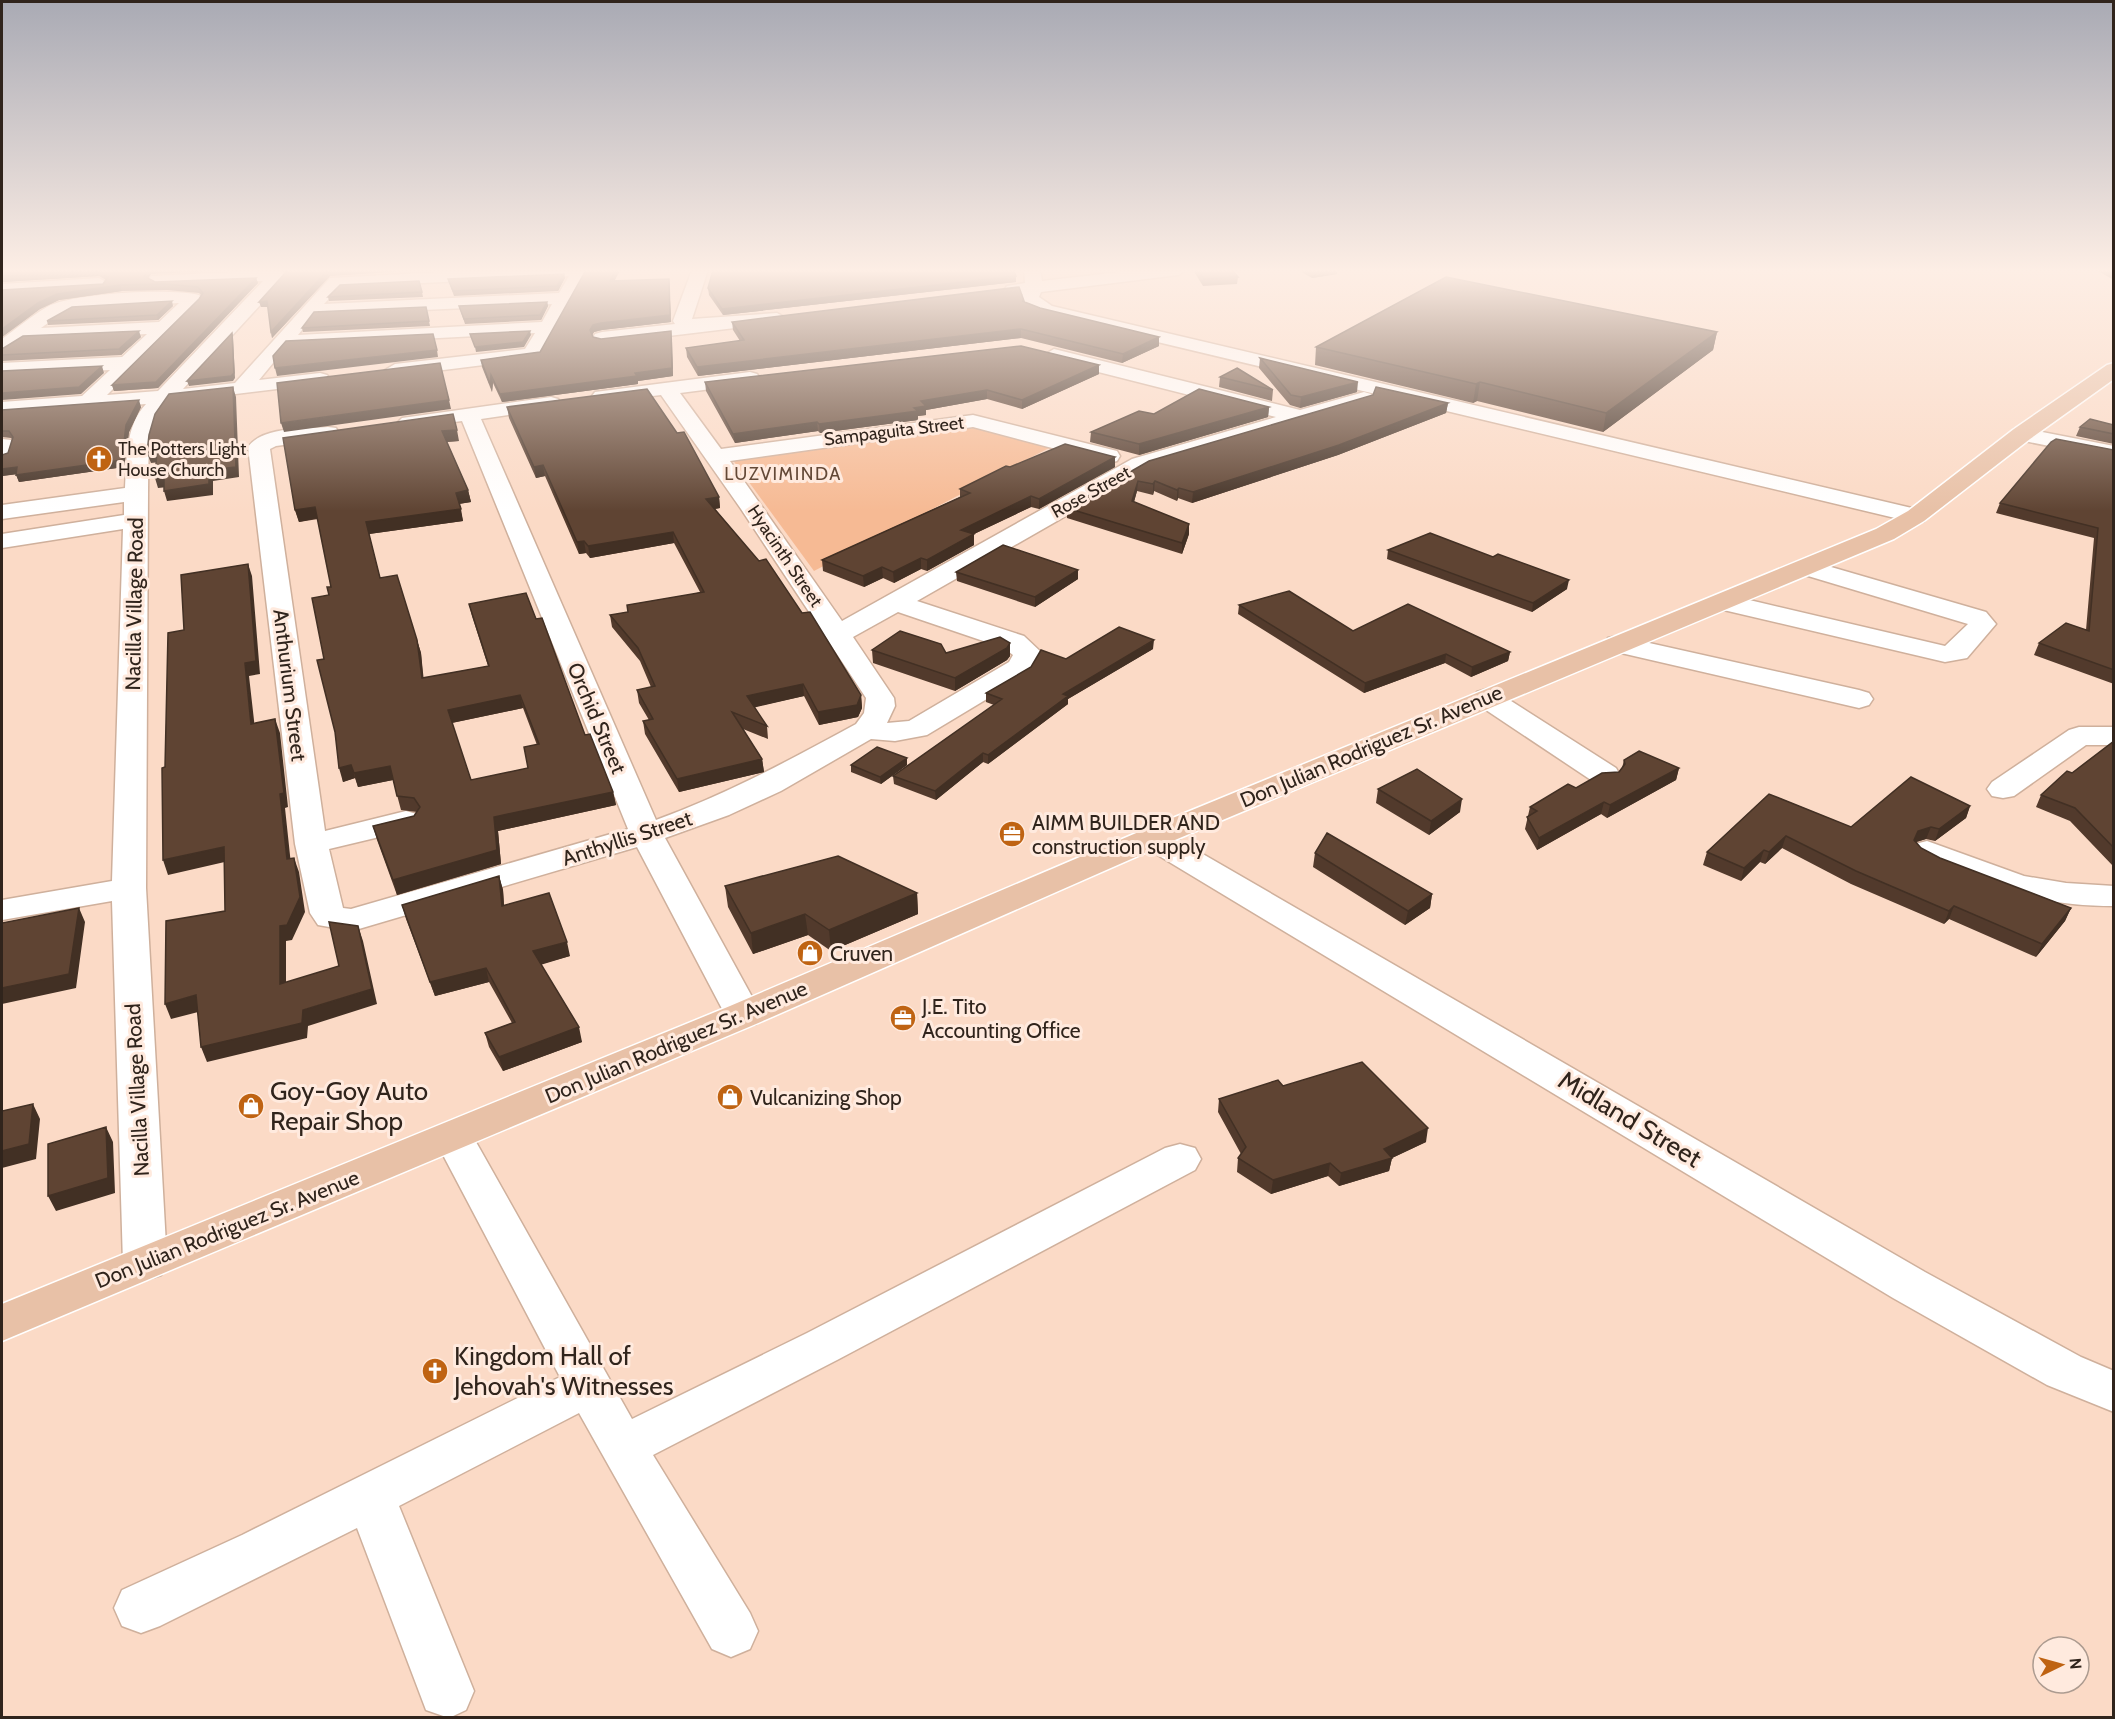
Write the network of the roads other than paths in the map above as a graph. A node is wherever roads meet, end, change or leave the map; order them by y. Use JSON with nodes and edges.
{"nodes":[{"id":1,"x":142,"y":350,"type":"edge"},
{"id":2,"x":207,"y":350,"type":"edge"},
{"id":3,"x":274,"y":350,"type":"edge"},
{"id":4,"x":534,"y":350,"type":"edge"},
{"id":5,"x":1037,"y":350,"type":"edge"},
{"id":6,"x":1216,"y":350,"type":"edge"},
{"id":7,"x":129,"y":363,"type":"junction"},
{"id":8,"x":2,"y":369,"type":"edge"},
{"id":9,"x":2114,"y":369,"type":"edge"},
{"id":10,"x":381,"y":372,"type":"edge"},
{"id":11,"x":772,"y":375,"type":"edge"},
{"id":12,"x":334,"y":377,"type":"edge"},
{"id":13,"x":241,"y":388,"type":"junction"},
{"id":14,"x":666,"y":388,"type":"junction"},
{"id":15,"x":163,"y":397,"type":"junction"},
{"id":16,"x":1364,"y":398,"type":"edge"},
{"id":17,"x":88,"y":402,"type":"junction"},
{"id":18,"x":2,"y":408,"type":"edge"},
{"id":19,"x":469,"y":414,"type":"junction"},
{"id":20,"x":1297,"y":416,"type":"junction"},
{"id":21,"x":387,"y":425,"type":"edge"},
{"id":22,"x":352,"y":429,"type":"edge"},
{"id":23,"x":2022,"y":434,"type":"junction"},
{"id":24,"x":2114,"y":453,"type":"edge"},
{"id":25,"x":715,"y":456,"type":"junction"},
{"id":26,"x":1140,"y":464,"type":"junction"},
{"id":27,"x":136,"y":507,"type":"junction"},
{"id":28,"x":2,"y":512,"type":"edge"},
{"id":29,"x":1916,"y":516,"type":"junction"},
{"id":30,"x":2,"y":541,"type":"edge"},
{"id":31,"x":1807,"y":568,"type":"junction"},
{"id":32,"x":895,"y":602,"type":"junction"},
{"id":33,"x":1724,"y":602,"type":"junction"},
{"id":34,"x":839,"y":634,"type":"junction"},
{"id":35,"x":1618,"y":644,"type":"junction"},
{"id":36,"x":1487,"y":698,"type":"junction"},
{"id":37,"x":1859,"y":699,"type":"dead end"},
{"id":38,"x":866,"y":730,"type":"junction"},
{"id":39,"x":2114,"y":736,"type":"edge"},
{"id":40,"x":1605,"y":775,"type":"edge"},
{"id":41,"x":2003,"y":789,"type":"dead end"},
{"id":42,"x":406,"y":821,"type":"edge"},
{"id":43,"x":646,"y":834,"type":"junction"},
{"id":44,"x":1152,"y":838,"type":"junction"},
{"id":45,"x":311,"y":844,"type":"junction"},
{"id":46,"x":1927,"y":851,"type":"edge"},
{"id":47,"x":129,"y":888,"type":"junction"},
{"id":48,"x":2114,"y":896,"type":"edge"},
{"id":49,"x":2,"y":910,"type":"edge"},
{"id":50,"x":339,"y":920,"type":"joint"},
{"id":51,"x":743,"y":1015,"type":"junction"},
{"id":52,"x":453,"y":1136,"type":"junction"},
{"id":53,"x":1180,"y":1159,"type":"dead end"},
{"id":54,"x":145,"y":1263,"type":"junction"},
{"id":55,"x":2,"y":1323,"type":"edge"},
{"id":56,"x":589,"y":1385,"type":"junction"},
{"id":57,"x":2114,"y":1392,"type":"edge"},
{"id":58,"x":622,"y":1447,"type":"junction"},
{"id":59,"x":370,"y":1496,"type":"junction"},
{"id":60,"x":141,"y":1608,"type":"dead end"},
{"id":61,"x":731,"y":1631,"type":"dead end"},
{"id":62,"x":446,"y":1691,"type":"dead end"}],
"edges":[{"from":1,"to":7,"type":"street"},
{"from":2,"to":15,"type":"street","name":"Nacilla Village Road"},
{"from":3,"to":13,"type":"street"},
{"from":4,"to":10,"type":"street"},
{"from":5,"to":20,"type":"street"},
{"from":6,"to":29,"type":"street"},
{"from":7,"to":8,"type":"street"},
{"from":7,"to":17,"type":"street"},
{"from":9,"to":23,"type":"main road","name":"Don Julian Rodriguez Sr. Avenue"},
{"from":11,"to":14,"type":"street"},
{"from":12,"to":13,"type":"street"},
{"from":13,"to":15,"type":"street"},
{"from":14,"to":19,"type":"street"},
{"from":14,"to":25,"type":"street","name":"Hyacinth Street"},
{"from":15,"to":17,"type":"street"},
{"from":15,"to":27,"type":"street","name":"Nacilla Village Road"},
{"from":16,"to":20,"type":"street","name":"Rose Street"},
{"from":17,"to":18,"type":"street"},
{"from":19,"to":21,"type":"street"},
{"from":19,"to":43,"type":"street","name":"Orchid Street"},
{"from":20,"to":26,"type":"street","name":"Rose Street"},
{"from":22,"to":45,"type":"street","name":"Anthurium Street"},
{"from":23,"to":24,"type":"street"},
{"from":23,"to":29,"type":"main road","name":"Don Julian Rodriguez Sr. Avenue"},
{"from":25,"to":26,"type":"street","name":"Sampaguita Street"},
{"from":25,"to":34,"type":"street","name":"Hyacinth Street"},
{"from":26,"to":32,"type":"street","name":"Rose Street"},
{"from":27,"to":28,"type":"street"},
{"from":27,"to":30,"type":"street"},
{"from":27,"to":47,"type":"street","name":"Nacilla Village Road"},
{"from":29,"to":31,"type":"main road","name":"Don Julian Rodriguez Sr. Avenue"},
{"from":31,"to":33,"type":"main road","name":"Don Julian Rodriguez Sr. Avenue"},
{"from":31,"to":33,"type":"street"},
{"from":32,"to":34,"type":"street","name":"Rose Street"},
{"from":32,"to":38,"type":"street"},
{"from":33,"to":35,"type":"main road","name":"Don Julian Rodriguez Sr. Avenue"},
{"from":34,"to":38,"type":"street","name":"Hyacinth Street"},
{"from":35,"to":36,"type":"main road","name":"Don Julian Rodriguez Sr. Avenue"},
{"from":35,"to":37,"type":"street"},
{"from":36,"to":40,"type":"street"},
{"from":36,"to":44,"type":"main road","name":"Don Julian Rodriguez Sr. Avenue"},
{"from":38,"to":43,"type":"street","name":"Anthyllis Street"},
{"from":39,"to":41,"type":"street"},
{"from":42,"to":45,"type":"street"},
{"from":43,"to":50,"type":"street","name":"Anthyllis Street"},
{"from":43,"to":51,"type":"street","name":"Orchid Street"},
{"from":44,"to":51,"type":"main road","name":"Don Julian Rodriguez Sr. Avenue"},
{"from":44,"to":57,"type":"street","name":"Midland Street"},
{"from":45,"to":50,"type":"street","name":"Anthurium Street"},
{"from":46,"to":48,"type":"street"},
{"from":47,"to":49,"type":"street"},
{"from":47,"to":54,"type":"street","name":"Nacilla Village Road"},
{"from":51,"to":52,"type":"main road","name":"Don Julian Rodriguez Sr. Avenue"},
{"from":52,"to":54,"type":"main road","name":"Don Julian Rodriguez Sr. Avenue"},
{"from":52,"to":56,"type":"street"},
{"from":53,"to":58,"type":"street"},
{"from":54,"to":55,"type":"main road","name":"Don Julian Rodriguez Sr. Avenue"},
{"from":56,"to":58,"type":"street"},
{"from":56,"to":59,"type":"street"},
{"from":58,"to":61,"type":"street"},
{"from":59,"to":60,"type":"street"},
{"from":59,"to":62,"type":"street"}]}
